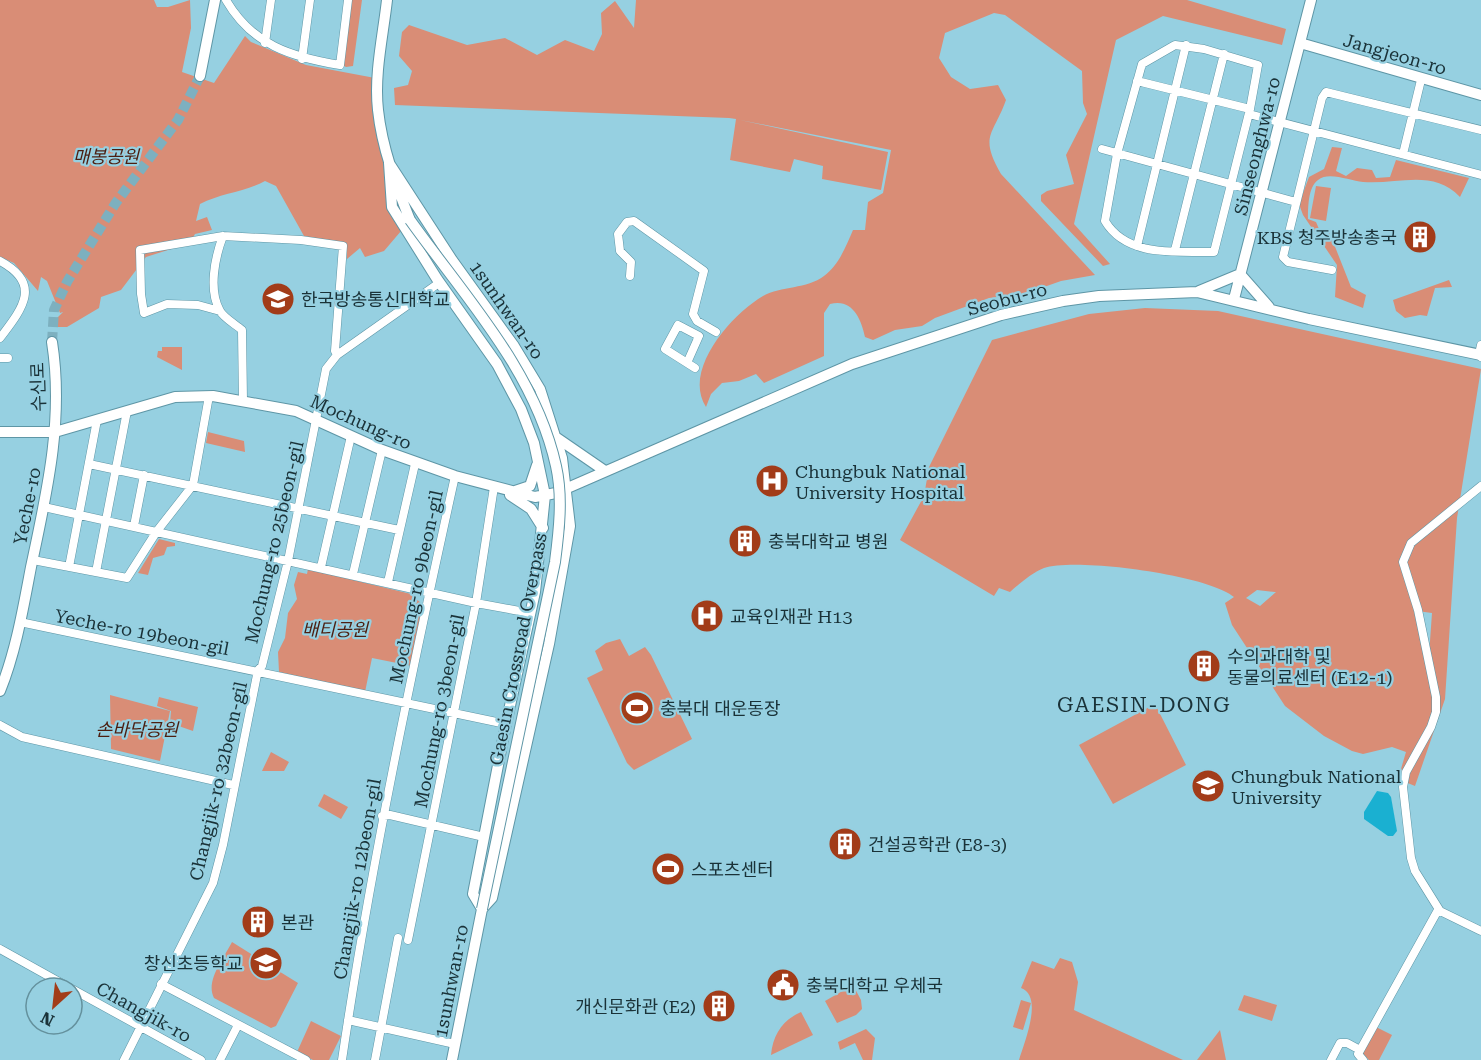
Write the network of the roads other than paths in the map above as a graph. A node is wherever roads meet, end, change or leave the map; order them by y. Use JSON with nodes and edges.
{"nodes":[{"id":1,"x":216,"y":0,"type":"edge"},
{"id":2,"x":226,"y":0,"type":"edge"},
{"id":3,"x":271,"y":0,"type":"edge"},
{"id":4,"x":310,"y":0,"type":"edge"},
{"id":5,"x":348,"y":0,"type":"edge"},
{"id":6,"x":387,"y":0,"type":"edge"},
{"id":7,"x":1311,"y":0,"type":"edge"},
{"id":8,"x":265,"y":43,"type":"junction"},
{"id":9,"x":1300,"y":43,"type":"junction"},
{"id":10,"x":1186,"y":45,"type":"junction"},
{"id":11,"x":1224,"y":54,"type":"junction"},
{"id":12,"x":302,"y":59,"type":"junction"},
{"id":13,"x":200,"y":76,"type":"tunnel mouth"},
{"id":14,"x":1422,"y":80,"type":"junction"},
{"id":15,"x":1137,"y":81,"type":"junction"},
{"id":16,"x":1176,"y":90,"type":"junction"},
{"id":17,"x":1481,"y":95,"type":"edge"},
{"id":18,"x":1213,"y":100,"type":"junction"},
{"id":19,"x":1250,"y":111,"type":"junction"},
{"id":20,"x":1413,"y":113,"type":"junction"},
{"id":21,"x":1279,"y":120,"type":"junction"},
{"id":22,"x":1481,"y":130,"type":"edge"},
{"id":23,"x":1313,"y":132,"type":"junction"},
{"id":24,"x":1102,"y":149,"type":"dead end"},
{"id":25,"x":1117,"y":154,"type":"junction"},
{"id":26,"x":1403,"y":154,"type":"junction"},
{"id":27,"x":389,"y":163,"type":"junction"},
{"id":28,"x":1156,"y":166,"type":"junction"},
{"id":29,"x":1481,"y":174,"type":"edge"},
{"id":30,"x":1194,"y":175,"type":"junction"},
{"id":31,"x":1231,"y":184,"type":"junction"},
{"id":32,"x":1263,"y":193,"type":"junction"},
{"id":33,"x":1296,"y":202,"type":"junction"},
{"id":34,"x":410,"y":220,"type":"joint"},
{"id":35,"x":223,"y":236,"type":"junction"},
{"id":36,"x":1137,"y":246,"type":"junction"},
{"id":37,"x":1175,"y":250,"type":"junction"},
{"id":38,"x":0,"y":261,"type":"edge"},
{"id":39,"x":1332,"y":270,"type":"dead end"},
{"id":40,"x":1240,"y":274,"type":"junction"},
{"id":41,"x":630,"y":276,"type":"dead end"},
{"id":42,"x":439,"y":283,"type":"junction"},
{"id":43,"x":1197,"y":292,"type":"junction"},
{"id":44,"x":1234,"y":299,"type":"junction"},
{"id":45,"x":1270,"y":308,"type":"junction"},
{"id":46,"x":220,"y":311,"type":"junction"},
{"id":47,"x":716,"y":332,"type":"dead end"},
{"id":48,"x":0,"y":338,"type":"edge"},
{"id":49,"x":52,"y":342,"type":"tunnel mouth"},
{"id":50,"x":1480,"y":353,"type":"edge"},
{"id":51,"x":338,"y":355,"type":"junction"},
{"id":52,"x":687,"y":363,"type":"junction"},
{"id":53,"x":695,"y":368,"type":"dead end"},
{"id":54,"x":209,"y":396,"type":"junction"},
{"id":55,"x":243,"y":401,"type":"junction"},
{"id":56,"x":127,"y":411,"type":"junction"},
{"id":57,"x":317,"y":419,"type":"junction"},
{"id":58,"x":97,"y":420,"type":"junction"},
{"id":59,"x":0,"y":432,"type":"edge"},
{"id":60,"x":55,"y":432,"type":"junction"},
{"id":61,"x":351,"y":436,"type":"junction"},
{"id":62,"x":556,"y":438,"type":"junction"},
{"id":63,"x":382,"y":450,"type":"junction"},
{"id":64,"x":538,"y":459,"type":"junction"},
{"id":65,"x":89,"y":464,"type":"junction"},
{"id":66,"x":416,"y":464,"type":"junction"},
{"id":67,"x":117,"y":470,"type":"junction"},
{"id":68,"x":605,"y":471,"type":"junction"},
{"id":69,"x":144,"y":475,"type":"junction"},
{"id":70,"x":455,"y":476,"type":"junction"},
{"id":71,"x":193,"y":485,"type":"junction"},
{"id":72,"x":1481,"y":486,"type":"edge"},
{"id":73,"x":494,"y":487,"type":"junction"},
{"id":74,"x":566,"y":489,"type":"junction"},
{"id":75,"x":512,"y":491,"type":"junction"},
{"id":76,"x":546,"y":495,"type":"junction"},
{"id":77,"x":44,"y":507,"type":"junction"},
{"id":78,"x":299,"y":507,"type":"junction"},
{"id":79,"x":79,"y":514,"type":"junction"},
{"id":80,"x":332,"y":514,"type":"junction"},
{"id":81,"x":107,"y":520,"type":"junction"},
{"id":82,"x":366,"y":522,"type":"junction"},
{"id":83,"x":134,"y":526,"type":"junction"},
{"id":84,"x":399,"y":530,"type":"junction"},
{"id":85,"x":544,"y":530,"type":"junction"},
{"id":86,"x":157,"y":531,"type":"junction"},
{"id":87,"x":33,"y":560,"type":"junction"},
{"id":88,"x":288,"y":561,"type":"junction"},
{"id":89,"x":69,"y":567,"type":"junction"},
{"id":90,"x":321,"y":567,"type":"junction"},
{"id":91,"x":96,"y":572,"type":"junction"},
{"id":92,"x":353,"y":574,"type":"junction"},
{"id":93,"x":388,"y":582,"type":"junction"},
{"id":94,"x":430,"y":592,"type":"junction"},
{"id":95,"x":476,"y":603,"type":"junction"},
{"id":96,"x":530,"y":613,"type":"junction"},
{"id":97,"x":20,"y":622,"type":"junction"},
{"id":98,"x":258,"y":670,"type":"junction"},
{"id":99,"x":0,"y":691,"type":"edge"},
{"id":100,"x":407,"y":704,"type":"junction"},
{"id":101,"x":454,"y":713,"type":"junction"},
{"id":102,"x":506,"y":724,"type":"junction"},
{"id":103,"x":0,"y":725,"type":"edge"},
{"id":104,"x":233,"y":785,"type":"junction"},
{"id":105,"x":382,"y":816,"type":"junction"},
{"id":106,"x":433,"y":825,"type":"junction"},
{"id":107,"x":484,"y":837,"type":"junction"},
{"id":108,"x":482,"y":909,"type":"junction"},
{"id":109,"x":1438,"y":910,"type":"junction"},
{"id":110,"x":1481,"y":931,"type":"edge"},
{"id":111,"x":398,"y":938,"type":"dead end"},
{"id":112,"x":408,"y":940,"type":"dead end"},
{"id":113,"x":0,"y":949,"type":"edge"},
{"id":114,"x":48,"y":976,"type":"edge"},
{"id":115,"x":161,"y":984,"type":"junction"},
{"id":116,"x":84,"y":996,"type":"edge"},
{"id":117,"x":348,"y":1020,"type":"junction"},
{"id":118,"x":238,"y":1025,"type":"junction"},
{"id":119,"x":141,"y":1027,"type":"junction"},
{"id":120,"x":382,"y":1028,"type":"junction"},
{"id":121,"x":455,"y":1044,"type":"junction"},
{"id":122,"x":1360,"y":1050,"type":"junction"},
{"id":123,"x":124,"y":1060,"type":"edge"},
{"id":124,"x":201,"y":1060,"type":"edge"},
{"id":125,"x":220,"y":1060,"type":"edge"},
{"id":126,"x":306,"y":1060,"type":"edge"},
{"id":127,"x":342,"y":1060,"type":"edge"},
{"id":128,"x":375,"y":1060,"type":"edge"},
{"id":129,"x":452,"y":1060,"type":"edge"},
{"id":130,"x":1331,"y":1060,"type":"edge"},
{"id":131,"x":1363,"y":1060,"type":"edge"}],
"edges":[{"from":1,"to":13,"type":"main road"},
{"from":2,"to":8,"type":"street"},
{"from":3,"to":8,"type":"street"},
{"from":4,"to":12,"type":"street"},
{"from":5,"to":12,"type":"street"},
{"from":6,"to":27,"type":"main road","name":"1sunhwan-ro"},
{"from":7,"to":9,"type":"main road","name":"Sinseonghwa-ro"},
{"from":8,"to":12,"type":"street"},
{"from":9,"to":14,"type":"main road","name":"Jangjeon-ro"},
{"from":9,"to":21,"type":"main road","name":"Sinseonghwa-ro"},
{"from":10,"to":11,"type":"street"},
{"from":10,"to":15,"type":"street"},
{"from":10,"to":16,"type":"street"},
{"from":11,"to":18,"type":"street"},
{"from":11,"to":19,"type":"street"},
{"from":14,"to":17,"type":"main road","name":"Jangjeon-ro"},
{"from":14,"to":20,"type":"street"},
{"from":15,"to":16,"type":"street"},
{"from":15,"to":25,"type":"street"},
{"from":16,"to":18,"type":"street"},
{"from":16,"to":28,"type":"street"},
{"from":18,"to":19,"type":"street"},
{"from":18,"to":30,"type":"street"},
{"from":19,"to":21,"type":"street"},
{"from":19,"to":31,"type":"street"},
{"from":20,"to":22,"type":"street"},
{"from":20,"to":23,"type":"street"},
{"from":20,"to":26,"type":"street"},
{"from":21,"to":23,"type":"street"},
{"from":21,"to":32,"type":"main road","name":"Sinseonghwa-ro"},
{"from":23,"to":26,"type":"street"},
{"from":23,"to":33,"type":"street"},
{"from":24,"to":25,"type":"street"},
{"from":25,"to":28,"type":"street"},
{"from":25,"to":36,"type":"street"},
{"from":26,"to":29,"type":"street"},
{"from":27,"to":34,"type":"main road","name":"1sunhwan-ro"},
{"from":27,"to":42,"type":"main road"},
{"from":27,"to":62,"type":"main road","name":"1sunhwan-ro"},
{"from":28,"to":30,"type":"street"},
{"from":28,"to":36,"type":"street"},
{"from":30,"to":31,"type":"street"},
{"from":30,"to":37,"type":"street"},
{"from":31,"to":32,"type":"street"},
{"from":31,"to":37,"type":"street"},
{"from":32,"to":33,"type":"street"},
{"from":32,"to":40,"type":"main road","name":"Sinseonghwa-ro"},
{"from":33,"to":39,"type":"street"},
{"from":34,"to":108,"type":"main road","name":"Gaesin Crossroad Overpass","bridge":true},
{"from":35,"to":46,"type":"street"},
{"from":35,"to":46,"type":"street"},
{"from":35,"to":51,"type":"street"},
{"from":36,"to":37,"type":"street"},
{"from":38,"to":48,"type":"street"},
{"from":40,"to":43,"type":"main road"},
{"from":40,"to":44,"type":"main road","name":"Sinseonghwa-ro"},
{"from":40,"to":45,"type":"main road"},
{"from":41,"to":47,"type":"street"},
{"from":42,"to":51,"type":"street"},
{"from":42,"to":64,"type":"main road"},
{"from":43,"to":44,"type":"main road","name":"Seobu-ro"},
{"from":43,"to":68,"type":"main road","name":"Seobu-ro"},
{"from":44,"to":45,"type":"main road","name":"Seobu-ro"},
{"from":45,"to":50,"type":"main road","name":"Seobu-ro"},
{"from":46,"to":55,"type":"street"},
{"from":49,"to":60,"type":"main road","name":"수신로"},
{"from":51,"to":57,"type":"street","name":"Mochung-ro 25beon-gil"},
{"from":52,"to":52,"type":"street"},
{"from":52,"to":53,"type":"street"},
{"from":54,"to":55,"type":"main road","name":"Mochung-ro"},
{"from":54,"to":56,"type":"main road","name":"Mochung-ro"},
{"from":54,"to":71,"type":"street"},
{"from":55,"to":57,"type":"main road","name":"Mochung-ro"},
{"from":56,"to":58,"type":"main road","name":"Mochung-ro"},
{"from":56,"to":67,"type":"street"},
{"from":57,"to":61,"type":"main road","name":"Mochung-ro"},
{"from":57,"to":78,"type":"street","name":"Mochung-ro 25beon-gil"},
{"from":58,"to":60,"type":"main road","name":"Mochung-ro"},
{"from":58,"to":65,"type":"street"},
{"from":59,"to":60,"type":"main road","name":"Mochung-ro"},
{"from":60,"to":77,"type":"main road","name":"Yeche-ro"},
{"from":61,"to":63,"type":"main road","name":"Mochung-ro"},
{"from":61,"to":80,"type":"street"},
{"from":62,"to":68,"type":"main road"},
{"from":62,"to":74,"type":"main road","name":"1sunhwan-ro"},
{"from":63,"to":66,"type":"main road","name":"Mochung-ro"},
{"from":63,"to":82,"type":"street"},
{"from":64,"to":75,"type":"main road"},
{"from":64,"to":76,"type":"main road"},
{"from":65,"to":67,"type":"street"},
{"from":65,"to":79,"type":"street"},
{"from":66,"to":70,"type":"main road","name":"Mochung-ro"},
{"from":66,"to":84,"type":"street"},
{"from":67,"to":69,"type":"street"},
{"from":67,"to":81,"type":"street"},
{"from":68,"to":74,"type":"main road","name":"Seobu-ro"},
{"from":69,"to":71,"type":"street"},
{"from":69,"to":83,"type":"street"},
{"from":70,"to":73,"type":"main road","name":"Mochung-ro"},
{"from":70,"to":94,"type":"street","name":"Mochung-ro 9beon-gil"},
{"from":71,"to":78,"type":"street"},
{"from":71,"to":86,"type":"street"},
{"from":72,"to":109,"type":"street"},
{"from":73,"to":75,"type":"main road","name":"Mochung-ro"},
{"from":73,"to":85,"type":"main road"},
{"from":73,"to":95,"type":"street","name":"Mochung-ro 3beon-gil"},
{"from":74,"to":76,"type":"main road","name":"Mochung-ro"},
{"from":74,"to":108,"type":"main road","name":"1sunhwan-ro"},
{"from":75,"to":76,"type":"main road","name":"Mochung-ro"},
{"from":76,"to":85,"type":"main road"},
{"from":77,"to":79,"type":"street"},
{"from":77,"to":87,"type":"main road","name":"Yeche-ro"},
{"from":78,"to":80,"type":"street"},
{"from":78,"to":88,"type":"street","name":"Mochung-ro 25beon-gil"},
{"from":79,"to":81,"type":"street"},
{"from":79,"to":89,"type":"street"},
{"from":80,"to":82,"type":"street"},
{"from":80,"to":90,"type":"street"},
{"from":81,"to":83,"type":"street"},
{"from":81,"to":91,"type":"street"},
{"from":82,"to":84,"type":"street"},
{"from":82,"to":92,"type":"street"},
{"from":83,"to":86,"type":"street"},
{"from":84,"to":93,"type":"street"},
{"from":85,"to":96,"type":"main road"},
{"from":86,"to":88,"type":"street"},
{"from":86,"to":91,"type":"street"},
{"from":87,"to":89,"type":"street"},
{"from":87,"to":97,"type":"main road","name":"Yeche-ro"},
{"from":88,"to":90,"type":"street"},
{"from":88,"to":98,"type":"street","name":"Mochung-ro 25beon-gil"},
{"from":89,"to":91,"type":"street"},
{"from":90,"to":92,"type":"street"},
{"from":92,"to":93,"type":"street"},
{"from":93,"to":94,"type":"street"},
{"from":94,"to":95,"type":"street"},
{"from":94,"to":100,"type":"street","name":"Mochung-ro 9beon-gil"},
{"from":95,"to":96,"type":"street"},
{"from":95,"to":101,"type":"street","name":"Mochung-ro 3beon-gil"},
{"from":96,"to":102,"type":"main road"},
{"from":97,"to":98,"type":"street","name":"Yeche-ro 19beon-gil"},
{"from":97,"to":99,"type":"main road","name":"Yeche-ro"},
{"from":98,"to":100,"type":"street","name":"Yeche-ro 19beon-gil"},
{"from":98,"to":104,"type":"street","name":"Changjik-ro 32beon-gil"},
{"from":100,"to":101,"type":"street","name":"Yeche-ro 19beon-gil"},
{"from":100,"to":105,"type":"street","name":"Changjik-ro 12beon-gil"},
{"from":101,"to":102,"type":"street","name":"Yeche-ro 19beon-gil"},
{"from":101,"to":106,"type":"street","name":"Mochung-ro 3beon-gil"},
{"from":102,"to":107,"type":"main road"},
{"from":103,"to":104,"type":"street"},
{"from":104,"to":115,"type":"street","name":"Changjik-ro 32beon-gil"},
{"from":105,"to":106,"type":"street"},
{"from":105,"to":117,"type":"street","name":"Changjik-ro 12beon-gil"},
{"from":106,"to":107,"type":"street"},
{"from":106,"to":112,"type":"street","name":"Mochung-ro 3beon-gil"},
{"from":107,"to":108,"type":"main road"},
{"from":108,"to":121,"type":"main road","name":"1sunhwan-ro"},
{"from":109,"to":110,"type":"street"},
{"from":109,"to":122,"type":"street"},
{"from":111,"to":120,"type":"street"},
{"from":113,"to":114,"type":"street","name":"Changjik-ro"},
{"from":115,"to":118,"type":"street"},
{"from":115,"to":119,"type":"street","name":"Changjik-ro 32beon-gil"},
{"from":116,"to":119,"type":"street","name":"Changjik-ro"},
{"from":117,"to":120,"type":"street"},
{"from":117,"to":127,"type":"street","name":"Changjik-ro 12beon-gil"},
{"from":118,"to":125,"type":"street"},
{"from":118,"to":126,"type":"street"},
{"from":119,"to":123,"type":"street","name":"Changjik-ro 32beon-gil"},
{"from":119,"to":124,"type":"street","name":"Changjik-ro"},
{"from":120,"to":121,"type":"street"},
{"from":120,"to":128,"type":"street"},
{"from":121,"to":129,"type":"main road","name":"1sunhwan-ro"},
{"from":122,"to":130,"type":"street"},
{"from":122,"to":131,"type":"street"}]}
